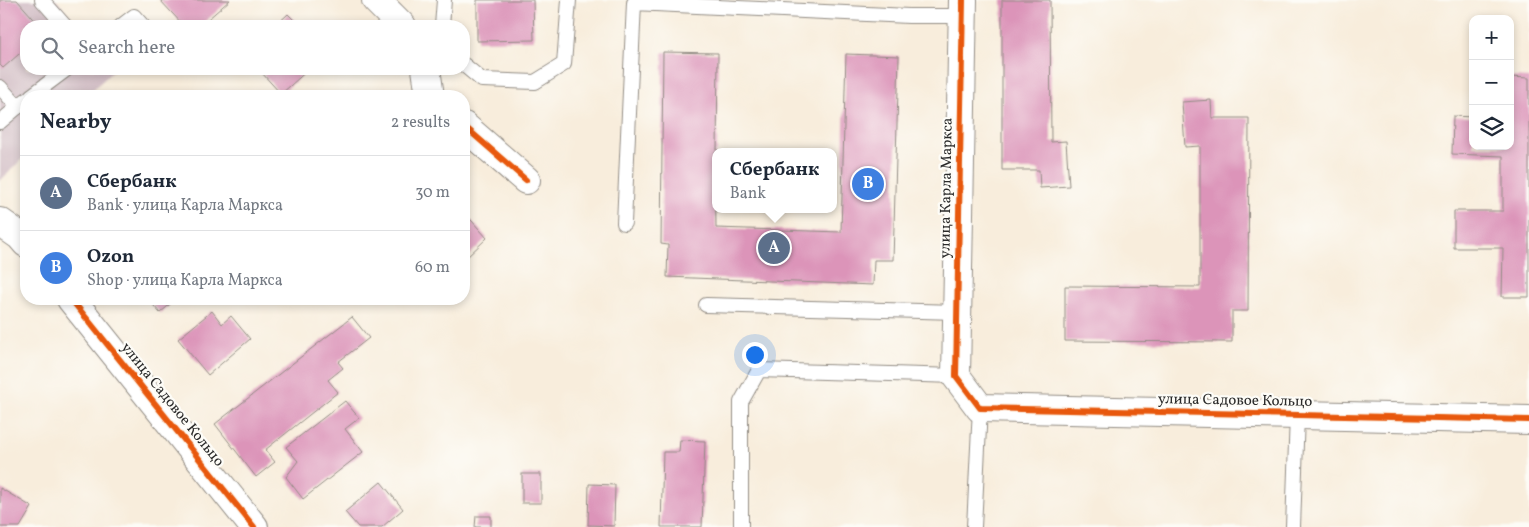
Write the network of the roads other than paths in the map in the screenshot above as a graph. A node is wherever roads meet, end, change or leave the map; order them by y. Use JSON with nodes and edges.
{"nodes":[{"id":1,"x":42,"y":0,"type":"edge"},
{"id":2,"x":376,"y":0,"type":"edge"},
{"id":3,"x":444,"y":0,"type":"edge"},
{"id":4,"x":569,"y":0,"type":"edge"},
{"id":5,"x":963,"y":8,"type":"edge"},
{"id":6,"x":59,"y":20,"type":"edge"},
{"id":7,"x":396,"y":20,"type":"edge"},
{"id":8,"x":442,"y":20,"type":"edge"},
{"id":9,"x":470,"y":70,"type":"edge"},
{"id":10,"x":59,"y":75,"type":"edge"},
{"id":11,"x":427,"y":75,"type":"edge"},
{"id":12,"x":0,"y":87,"type":"edge"},
{"id":13,"x":40,"y":90,"type":"edge"},
{"id":14,"x":429,"y":90,"type":"edge"},
{"id":15,"x":20,"y":102,"type":"edge"},
{"id":16,"x":20,"y":106,"type":"edge"},
{"id":17,"x":0,"y":122,"type":"edge"},
{"id":18,"x":470,"y":131,"type":"edge"},
{"id":19,"x":526,"y":180,"type":"dead end"},
{"id":20,"x":0,"y":222,"type":"edge"},
{"id":21,"x":624,"y":223,"type":"dead end"},
{"id":22,"x":20,"y":236,"type":"edge"},
{"id":23,"x":76,"y":305,"type":"edge"},
{"id":24,"x":706,"y":305,"type":"dead end"},
{"id":25,"x":957,"y":312,"type":"junction"},
{"id":26,"x":956,"y":376,"type":"junction"},
{"id":27,"x":980,"y":408,"type":"junction"},
{"id":28,"x":1296,"y":415,"type":"junction"},
{"id":29,"x":1529,"y":420,"type":"edge"},
{"id":30,"x":254,"y":527,"type":"edge"},
{"id":31,"x":741,"y":527,"type":"edge"},
{"id":32,"x":974,"y":527,"type":"edge"},
{"id":33,"x":1293,"y":527,"type":"edge"}],
"edges":[{"from":1,"to":6,"type":"lane"},
{"from":2,"to":7,"type":"street"},
{"from":3,"to":8,"type":"lane"},
{"from":4,"to":9,"type":"lane"},
{"from":5,"to":21,"type":"lane"},
{"from":5,"to":25,"type":"street","name":"улица Карла Маркса"},
{"from":10,"to":13,"type":"lane"},
{"from":11,"to":14,"type":"street"},
{"from":12,"to":15,"type":"lane"},
{"from":16,"to":17,"type":"lane"},
{"from":18,"to":19,"type":"street"},
{"from":20,"to":22,"type":"street"},
{"from":23,"to":30,"type":"street","name":"улица Садовое Кольцо"},
{"from":24,"to":25,"type":"lane"},
{"from":25,"to":26,"type":"street","name":"улица Карла Маркса"},
{"from":26,"to":27,"type":"street"},
{"from":26,"to":31,"type":"lane"},
{"from":27,"to":28,"type":"street","name":"улица Садовое Кольцо"},
{"from":27,"to":32,"type":"lane"},
{"from":28,"to":29,"type":"street","name":"улица Садовое Кольцо"},
{"from":28,"to":33,"type":"lane"}]}
